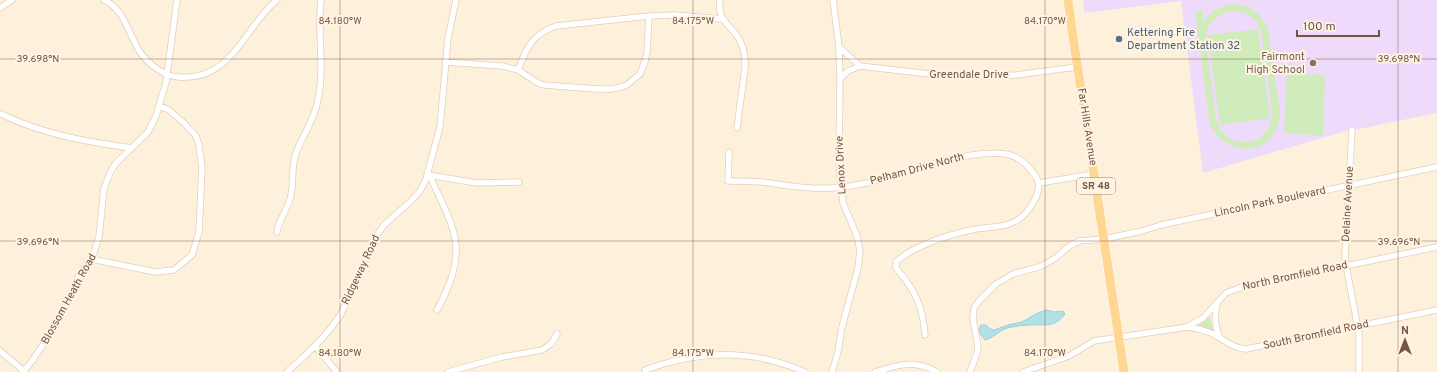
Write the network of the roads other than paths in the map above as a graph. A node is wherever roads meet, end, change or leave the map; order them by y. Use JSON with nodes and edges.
{"nodes":[{"id":1,"x":12,"y":0,"type":"edge"},
{"id":2,"x":104,"y":0,"type":"edge"},
{"id":3,"x":177,"y":0,"type":"edge"},
{"id":4,"x":277,"y":0,"type":"edge"},
{"id":5,"x":321,"y":0,"type":"edge"},
{"id":6,"x":456,"y":0,"type":"edge"},
{"id":7,"x":720,"y":0,"type":"edge"},
{"id":8,"x":833,"y":0,"type":"edge"},
{"id":9,"x":1068,"y":0,"type":"edge"},
{"id":10,"x":0,"y":8,"type":"edge"},
{"id":11,"x":649,"y":16,"type":"junction"},
{"id":12,"x":722,"y":19,"type":"junction"},
{"id":13,"x":839,"y":47,"type":"junction"},
{"id":14,"x":445,"y":62,"type":"junction"},
{"id":15,"x":860,"y":66,"type":"junction"},
{"id":16,"x":1077,"y":67,"type":"junction"},
{"id":17,"x":518,"y":70,"type":"junction"},
{"id":18,"x":167,"y":75,"type":"junction"},
{"id":19,"x":840,"y":79,"type":"junction"},
{"id":20,"x":160,"y":106,"type":"junction"},
{"id":21,"x":0,"y":114,"type":"edge"},
{"id":22,"x":736,"y":128,"type":"dead end"},
{"id":23,"x":1352,"y":130,"type":"dead end"},
{"id":24,"x":132,"y":148,"type":"junction"},
{"id":25,"x":729,"y":152,"type":"dead end"},
{"id":26,"x":1437,"y":167,"type":"edge"},
{"id":27,"x":1094,"y":174,"type":"junction"},
{"id":28,"x":429,"y":175,"type":"junction"},
{"id":29,"x":519,"y":182,"type":"dead end"},
{"id":30,"x":1039,"y":183,"type":"junction"},
{"id":31,"x":1349,"y":186,"type":"junction"},
{"id":32,"x":842,"y":187,"type":"junction"},
{"id":33,"x":277,"y":232,"type":"dead end"},
{"id":34,"x":1104,"y":239,"type":"junction"},
{"id":35,"x":1437,"y":247,"type":"edge"},
{"id":36,"x":91,"y":258,"type":"junction"},
{"id":37,"x":1346,"y":265,"type":"junction"},
{"id":38,"x":1217,"y":304,"type":"junction"},
{"id":39,"x":437,"y":310,"type":"dead end"},
{"id":40,"x":1437,"y":310,"type":"edge"},
{"id":41,"x":1358,"y":326,"type":"junction"},
{"id":42,"x":1187,"y":327,"type":"junction"},
{"id":43,"x":557,"y":334,"type":"dead end"},
{"id":44,"x":925,"y":335,"type":"dead end"},
{"id":45,"x":1118,"y":337,"type":"junction"},
{"id":46,"x":1220,"y":339,"type":"junction"},
{"id":47,"x":315,"y":346,"type":"junction"},
{"id":48,"x":0,"y":350,"type":"edge"},
{"id":49,"x":645,"y":370,"type":"dead end"},
{"id":50,"x":23,"y":371,"type":"edge"},
{"id":51,"x":288,"y":372,"type":"edge"},
{"id":52,"x":337,"y":372,"type":"edge"},
{"id":53,"x":448,"y":372,"type":"edge"},
{"id":54,"x":806,"y":372,"type":"edge"},
{"id":55,"x":832,"y":372,"type":"edge"},
{"id":56,"x":875,"y":372,"type":"edge"},
{"id":57,"x":937,"y":372,"type":"edge"},
{"id":58,"x":970,"y":372,"type":"edge"},
{"id":59,"x":1023,"y":372,"type":"edge"},
{"id":60,"x":1124,"y":372,"type":"edge"},
{"id":61,"x":1359,"y":372,"type":"edge"}],
"edges":[{"from":1,"to":10,"type":"street"},
{"from":2,"to":18,"type":"street"},
{"from":3,"to":18,"type":"street","name":"Blossom Heath Road"},
{"from":4,"to":18,"type":"street"},
{"from":5,"to":33,"type":"street"},
{"from":6,"to":14,"type":"street","name":"Ridgeway Road"},
{"from":7,"to":12,"type":"street"},
{"from":8,"to":13,"type":"street","name":"Lenox Drive"},
{"from":9,"to":16,"type":"main road","name":"Far Hills Avenue","number":"SR 48"},
{"from":11,"to":12,"type":"street"},
{"from":11,"to":17,"type":"street"},
{"from":11,"to":17,"type":"street"},
{"from":12,"to":22,"type":"street"},
{"from":13,"to":15,"type":"street"},
{"from":13,"to":19,"type":"street","name":"Lenox Drive"},
{"from":14,"to":17,"type":"street"},
{"from":14,"to":28,"type":"street","name":"Ridgeway Road"},
{"from":15,"to":16,"type":"street","name":"Greendale Drive"},
{"from":15,"to":19,"type":"street"},
{"from":16,"to":27,"type":"main road","name":"Far Hills Avenue","number":"SR 48"},
{"from":18,"to":20,"type":"street","name":"Blossom Heath Road"},
{"from":19,"to":32,"type":"street","name":"Lenox Drive"},
{"from":20,"to":24,"type":"street","name":"Blossom Heath Road"},
{"from":20,"to":36,"type":"street"},
{"from":21,"to":24,"type":"street"},
{"from":23,"to":31,"type":"street","name":"Delaine Avenue"},
{"from":24,"to":36,"type":"street","name":"Blossom Heath Road"},
{"from":25,"to":32,"type":"street","name":"Pelham Drive North"},
{"from":26,"to":31,"type":"street","name":"Lincoln Park Boulevard"},
{"from":27,"to":30,"type":"street"},
{"from":27,"to":34,"type":"main road","name":"Far Hills Avenue","number":"SR 48"},
{"from":28,"to":29,"type":"street"},
{"from":28,"to":39,"type":"street"},
{"from":28,"to":47,"type":"street","name":"Ridgeway Road"},
{"from":30,"to":32,"type":"street","name":"Pelham Drive North"},
{"from":30,"to":44,"type":"street"},
{"from":31,"to":34,"type":"street","name":"Lincoln Park Boulevard"},
{"from":31,"to":37,"type":"street","name":"Delaine Avenue"},
{"from":32,"to":55,"type":"street","name":"Lenox Drive"},
{"from":34,"to":45,"type":"main road","name":"Far Hills Avenue","number":"SR 48"},
{"from":34,"to":58,"type":"street","name":"Lincoln Park Boulevard"},
{"from":35,"to":37,"type":"street","name":"North Bromfield Road"},
{"from":36,"to":50,"type":"street","name":"Blossom Heath Road"},
{"from":37,"to":38,"type":"street","name":"North Bromfield Road"},
{"from":37,"to":41,"type":"street","name":"Delaine Avenue"},
{"from":38,"to":42,"type":"street","name":"North Bromfield Road"},
{"from":38,"to":46,"type":"street"},
{"from":40,"to":41,"type":"street","name":"South Bromfield Road"},
{"from":41,"to":46,"type":"street","name":"South Bromfield Road"},
{"from":41,"to":61,"type":"street","name":"Delaine Avenue"},
{"from":42,"to":45,"type":"street","name":"North Bromfield Road"},
{"from":42,"to":46,"type":"street","name":"South Bromfield Road"},
{"from":43,"to":53,"type":"street"},
{"from":45,"to":59,"type":"street","name":"North Bromfield Road"},
{"from":45,"to":60,"type":"main road","name":"Far Hills Avenue","number":"SR 48"},
{"from":47,"to":51,"type":"street","name":"Ridgeway Road"},
{"from":47,"to":52,"type":"street"},
{"from":48,"to":50,"type":"street"},
{"from":49,"to":54,"type":"street"},
{"from":56,"to":57,"type":"street"}]}
